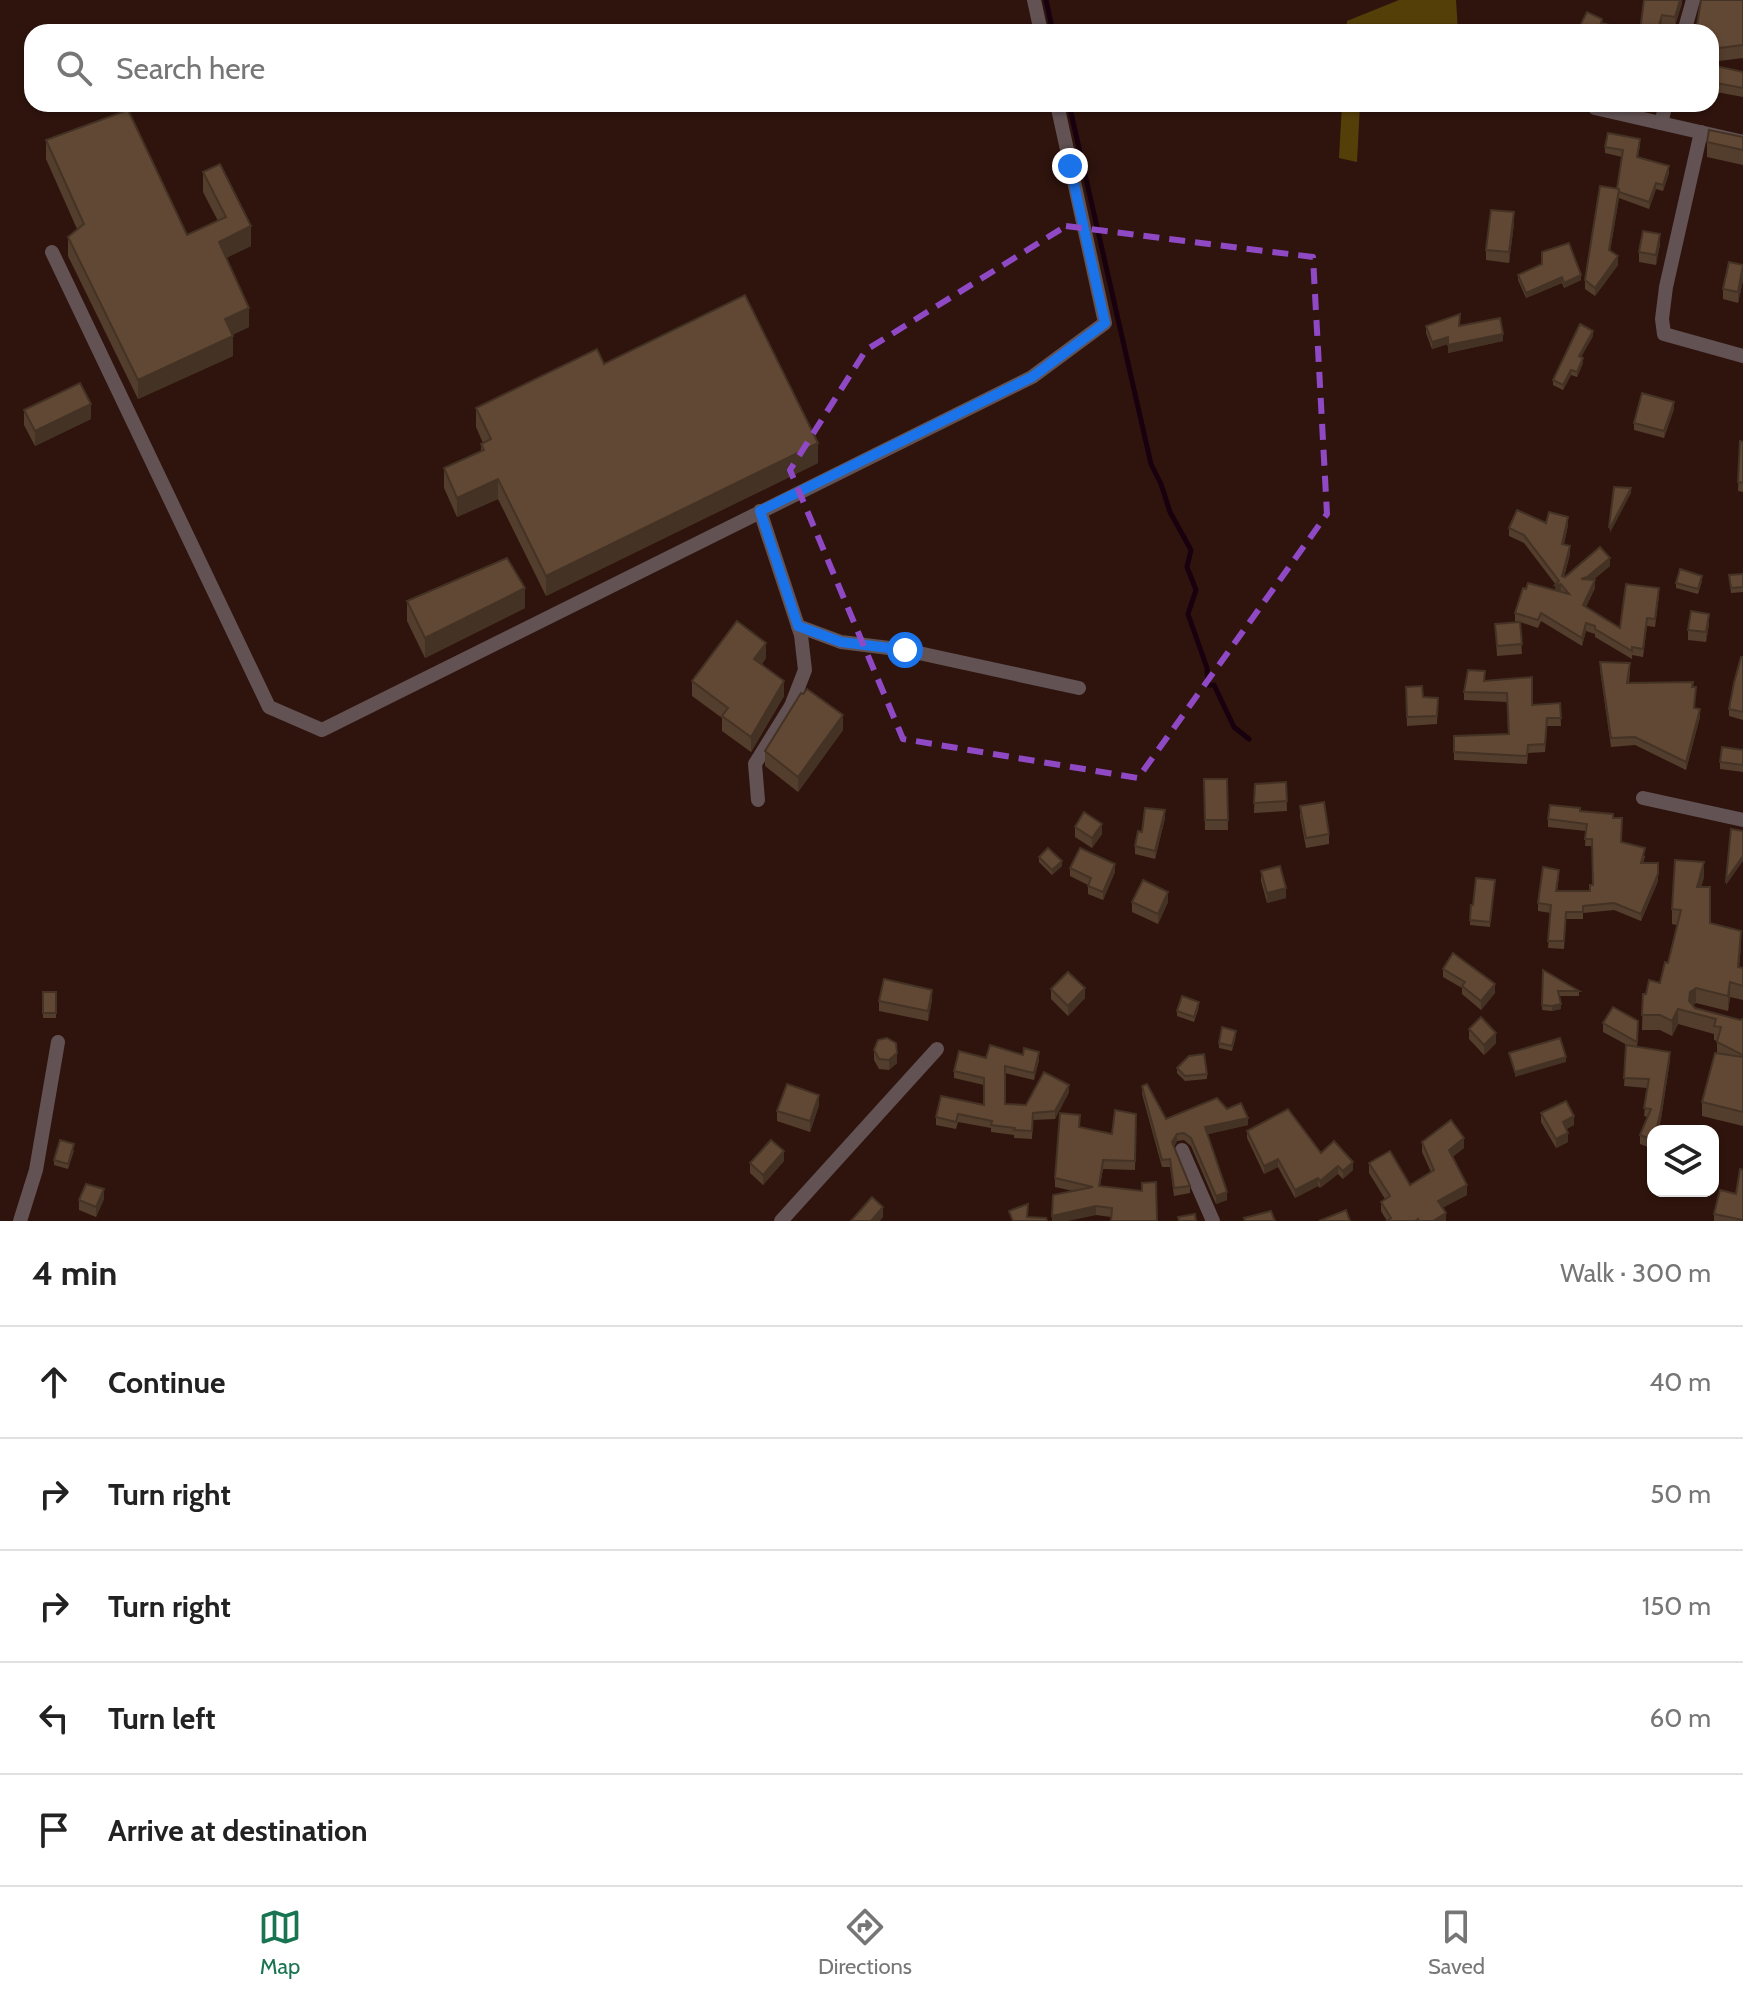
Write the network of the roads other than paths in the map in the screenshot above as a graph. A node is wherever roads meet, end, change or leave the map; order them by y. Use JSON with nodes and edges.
{"nodes":[{"id":1,"x":1034,"y":0,"type":"edge"},
{"id":2,"x":1693,"y":0,"type":"edge"},
{"id":3,"x":1039,"y":24,"type":"edge"},
{"id":4,"x":1686,"y":24,"type":"edge"},
{"id":5,"x":1059,"y":112,"type":"edge"},
{"id":6,"x":1613,"y":112,"type":"edge"},
{"id":7,"x":1664,"y":112,"type":"edge"},
{"id":8,"x":1661,"y":123,"type":"junction"},
{"id":9,"x":1701,"y":132,"type":"junction"},
{"id":10,"x":1743,"y":142,"type":"edge"},
{"id":11,"x":52,"y":252,"type":"dead end"},
{"id":12,"x":1743,"y":356,"type":"edge"},
{"id":13,"x":760,"y":511,"type":"junction"},
{"id":14,"x":798,"y":626,"type":"junction"},
{"id":15,"x":1079,"y":688,"type":"dead end"},
{"id":16,"x":1643,"y":798,"type":"dead end"},
{"id":17,"x":758,"y":800,"type":"dead end"},
{"id":18,"x":1743,"y":820,"type":"edge"},
{"id":19,"x":58,"y":1042,"type":"dead end"},
{"id":20,"x":937,"y":1049,"type":"dead end"},
{"id":21,"x":1182,"y":1150,"type":"dead end"},
{"id":22,"x":20,"y":1221,"type":"edge"},
{"id":23,"x":781,"y":1221,"type":"edge"},
{"id":24,"x":1213,"y":1221,"type":"edge"}],
"edges":[{"from":1,"to":3,"type":"street"},
{"from":2,"to":4,"type":"street"},
{"from":5,"to":13,"type":"street"},
{"from":6,"to":8,"type":"street"},
{"from":7,"to":8,"type":"street"},
{"from":8,"to":9,"type":"street"},
{"from":9,"to":10,"type":"street"},
{"from":9,"to":12,"type":"street"},
{"from":11,"to":13,"type":"street"},
{"from":13,"to":14,"type":"street"},
{"from":14,"to":15,"type":"street"},
{"from":14,"to":17,"type":"street"},
{"from":16,"to":18,"type":"street"},
{"from":19,"to":22,"type":"street"},
{"from":20,"to":23,"type":"street"},
{"from":21,"to":24,"type":"street"}]}
